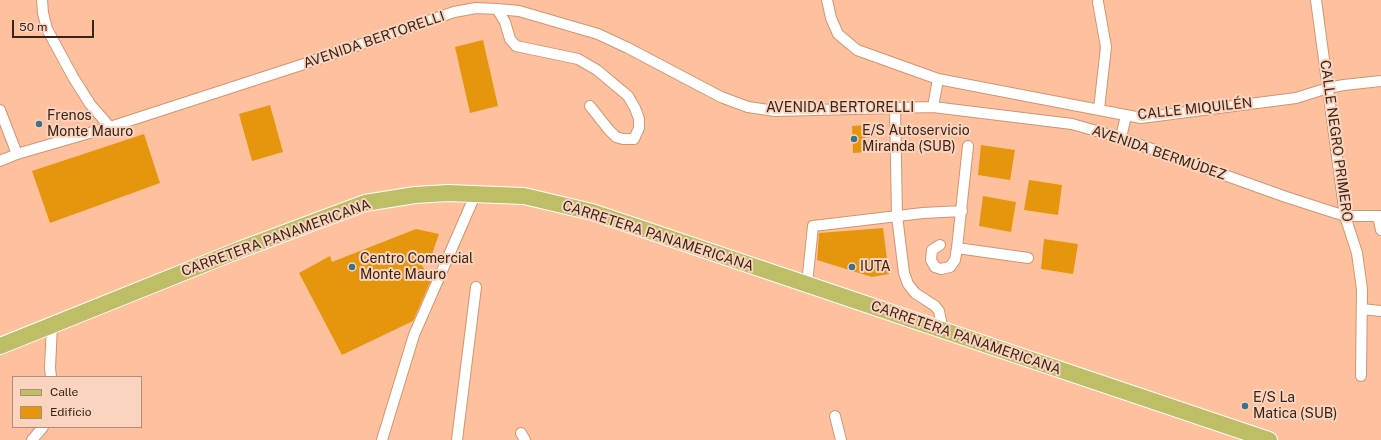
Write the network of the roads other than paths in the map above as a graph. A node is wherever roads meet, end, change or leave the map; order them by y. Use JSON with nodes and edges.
{"nodes":[{"id":1,"x":42,"y":0,"type":"edge"},
{"id":2,"x":827,"y":0,"type":"edge"},
{"id":3,"x":1316,"y":0,"type":"edge"},
{"id":4,"x":1098,"y":2,"type":"dead end"},
{"id":5,"x":497,"y":9,"type":"junction"},
{"id":6,"x":938,"y":79,"type":"junction"},
{"id":7,"x":1381,"y":81,"type":"edge"},
{"id":8,"x":1328,"y":88,"type":"junction"},
{"id":9,"x":590,"y":106,"type":"dead end"},
{"id":10,"x":933,"y":107,"type":"junction"},
{"id":11,"x":895,"y":108,"type":"junction"},
{"id":12,"x":1099,"y":109,"type":"junction"},
{"id":13,"x":0,"y":110,"type":"edge"},
{"id":14,"x":1126,"y":114,"type":"junction"},
{"id":15,"x":110,"y":127,"type":"junction"},
{"id":16,"x":1121,"y":138,"type":"junction"},
{"id":17,"x":968,"y":146,"type":"dead end"},
{"id":18,"x":17,"y":154,"type":"junction"},
{"id":19,"x":0,"y":161,"type":"edge"},
{"id":20,"x":476,"y":193,"type":"junction"},
{"id":21,"x":962,"y":211,"type":"junction"},
{"id":22,"x":897,"y":216,"type":"junction"},
{"id":23,"x":1345,"y":216,"type":"junction"},
{"id":24,"x":1379,"y":216,"type":"edge"},
{"id":25,"x":1381,"y":230,"type":"edge"},
{"id":26,"x":940,"y":245,"type":"dead end"},
{"id":27,"x":958,"y":248,"type":"junction"},
{"id":28,"x":1028,"y":258,"type":"dead end"},
{"id":29,"x":807,"y":284,"type":"junction"},
{"id":30,"x":476,"y":287,"type":"dead end"},
{"id":31,"x":1362,"y":309,"type":"junction"},
{"id":32,"x":1381,"y":311,"type":"edge"},
{"id":33,"x":52,"y":325,"type":"junction"},
{"id":34,"x":940,"y":330,"type":"junction"},
{"id":35,"x":0,"y":346,"type":"edge"},
{"id":36,"x":51,"y":376,"type":"edge"},
{"id":37,"x":1361,"y":376,"type":"dead end"},
{"id":38,"x":834,"y":416,"type":"dead end"},
{"id":39,"x":42,"y":428,"type":"edge"},
{"id":40,"x":32,"y":440,"type":"edge"},
{"id":41,"x":382,"y":440,"type":"edge"},
{"id":42,"x":457,"y":440,"type":"edge"},
{"id":43,"x":841,"y":440,"type":"edge"},
{"id":44,"x":1269,"y":440,"type":"edge"}],
"edges":[{"from":1,"to":15,"type":"street"},
{"from":2,"to":6,"type":"street","name":"CALLE MIQUILÉN"},
{"from":3,"to":8,"type":"street","name":"CALLE NEGRO PRIMERO"},
{"from":4,"to":12,"type":"street"},
{"from":5,"to":9,"type":"street"},
{"from":5,"to":11,"type":"street","name":"AVENIDA BERTORELLI"},
{"from":5,"to":15,"type":"street","name":"AVENIDA BERTORELLI"},
{"from":6,"to":10,"type":"street"},
{"from":6,"to":12,"type":"street","name":"CALLE MIQUILÉN"},
{"from":7,"to":8,"type":"street","name":"CALLE MIQUILÉN"},
{"from":8,"to":14,"type":"street","name":"CALLE MIQUILÉN"},
{"from":8,"to":23,"type":"street","name":"CALLE NEGRO PRIMERO"},
{"from":10,"to":11,"type":"street","name":"AVENIDA BERTORELLI"},
{"from":10,"to":16,"type":"street","name":"AVENIDA BERMÚDEZ"},
{"from":11,"to":22,"type":"street"},
{"from":12,"to":14,"type":"street","name":"CALLE MIQUILÉN"},
{"from":13,"to":18,"type":"street"},
{"from":14,"to":16,"type":"street"},
{"from":15,"to":18,"type":"street","name":"AVENIDA BERTORELLI"},
{"from":16,"to":23,"type":"street","name":"AVENIDA BERMÚDEZ"},
{"from":17,"to":21,"type":"street"},
{"from":18,"to":19,"type":"street","name":"AVENIDA BERTORELLI"},
{"from":20,"to":29,"type":"main road","name":"CARRETERA PANAMERICANA"},
{"from":20,"to":33,"type":"main road","name":"CARRETERA PANAMERICANA"},
{"from":20,"to":41,"type":"street"},
{"from":21,"to":22,"type":"street"},
{"from":21,"to":27,"type":"street"},
{"from":22,"to":29,"type":"street"},
{"from":22,"to":34,"type":"street"},
{"from":23,"to":24,"type":"street","name":"AVENIDA BERMÚDEZ"},
{"from":23,"to":31,"type":"street","name":"CALLE NEGRO PRIMERO"},
{"from":24,"to":25,"type":"street"},
{"from":26,"to":27,"type":"street"},
{"from":27,"to":28,"type":"street"},
{"from":29,"to":34,"type":"main road","name":"CARRETERA PANAMERICANA"},
{"from":30,"to":42,"type":"street"},
{"from":31,"to":32,"type":"street"},
{"from":31,"to":37,"type":"street","name":"CALLE NEGRO PRIMERO"},
{"from":33,"to":35,"type":"main road","name":"CARRETERA PANAMERICANA"},
{"from":33,"to":36,"type":"street"},
{"from":34,"to":44,"type":"main road","name":"CARRETERA PANAMERICANA"},
{"from":38,"to":43,"type":"street"},
{"from":39,"to":40,"type":"street"}]}
